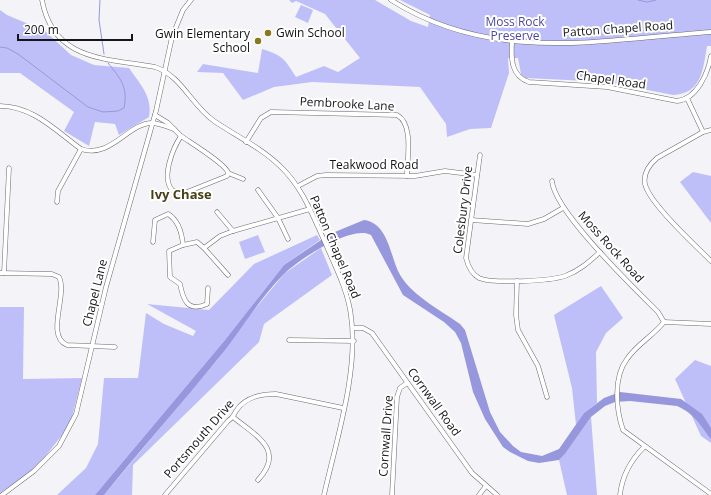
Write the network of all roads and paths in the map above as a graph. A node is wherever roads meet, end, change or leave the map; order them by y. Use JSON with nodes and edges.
{"nodes":[{"id":1,"x":42,"y":0,"type":"edge"},
{"id":2,"x":191,"y":0,"type":"edge"},
{"id":3,"x":391,"y":0,"type":"edge"},
{"id":4,"x":711,"y":32,"type":"edge"},
{"id":5,"x":512,"y":42,"type":"junction"},
{"id":6,"x":711,"y":56,"type":"edge"},
{"id":7,"x":165,"y":70,"type":"junction"},
{"id":8,"x":687,"y":98,"type":"junction"},
{"id":9,"x":0,"y":106,"type":"edge"},
{"id":10,"x":155,"y":115,"type":"junction"},
{"id":11,"x":153,"y":123,"type":"junction"},
{"id":12,"x":174,"y":129,"type":"junction"},
{"id":13,"x":711,"y":130,"type":"edge"},
{"id":14,"x":703,"y":132,"type":"junction"},
{"id":15,"x":181,"y":136,"type":"junction"},
{"id":16,"x":246,"y":142,"type":"junction"},
{"id":17,"x":81,"y":149,"type":"junction"},
{"id":18,"x":480,"y":155,"type":"dead end"},
{"id":19,"x":9,"y":168,"type":"dead end"},
{"id":20,"x":228,"y":174,"type":"junction"},
{"id":21,"x":477,"y":175,"type":"junction"},
{"id":22,"x":407,"y":176,"type":"junction"},
{"id":23,"x":243,"y":179,"type":"dead end"},
{"id":24,"x":552,"y":181,"type":"dead end"},
{"id":25,"x":298,"y":186,"type":"junction"},
{"id":26,"x":258,"y":190,"type":"dead end"},
{"id":27,"x":57,"y":202,"type":"dead end"},
{"id":28,"x":563,"y":208,"type":"junction"},
{"id":29,"x":310,"y":209,"type":"junction"},
{"id":30,"x":218,"y":212,"type":"dead end"},
{"id":31,"x":278,"y":218,"type":"junction"},
{"id":32,"x":471,"y":220,"type":"junction"},
{"id":33,"x":233,"y":231,"type":"junction"},
{"id":34,"x":288,"y":239,"type":"dead end"},
{"id":35,"x":153,"y":242,"type":"dead end"},
{"id":36,"x":183,"y":245,"type":"junction"},
{"id":37,"x":204,"y":248,"type":"junction"},
{"id":38,"x":600,"y":252,"type":"junction"},
{"id":39,"x":711,"y":261,"type":"edge"},
{"id":40,"x":2,"y":273,"type":"edge"},
{"id":41,"x":228,"y":275,"type":"dead end"},
{"id":42,"x":517,"y":281,"type":"junction"},
{"id":43,"x":208,"y":288,"type":"dead end"},
{"id":44,"x":664,"y":322,"type":"junction"},
{"id":45,"x":711,"y":324,"type":"edge"},
{"id":46,"x":353,"y":328,"type":"junction"},
{"id":47,"x":289,"y":340,"type":"dead end"},
{"id":48,"x":354,"y":341,"type":"junction"},
{"id":49,"x":93,"y":346,"type":"junction"},
{"id":50,"x":115,"y":347,"type":"dead end"},
{"id":51,"x":407,"y":383,"type":"junction"},
{"id":52,"x":547,"y":397,"type":"dead end"},
{"id":53,"x":343,"y":408,"type":"junction"},
{"id":54,"x":233,"y":417,"type":"junction"},
{"id":55,"x":644,"y":447,"type":"junction"},
{"id":56,"x":258,"y":480,"type":"dead end"},
{"id":57,"x":486,"y":486,"type":"junction"},
{"id":58,"x":706,"y":493,"type":"edge"},
{"id":59,"x":711,"y":494,"type":"edge"},
{"id":60,"x":2,"y":495,"type":"edge"},
{"id":61,"x":165,"y":495,"type":"edge"},
{"id":62,"x":324,"y":495,"type":"edge"},
{"id":63,"x":392,"y":495,"type":"edge"},
{"id":64,"x":480,"y":495,"type":"edge"},
{"id":65,"x":497,"y":495,"type":"edge"},
{"id":66,"x":620,"y":495,"type":"edge"}],
"edges":[{"from":1,"to":7,"type":"street"},
{"from":2,"to":7,"type":"street"},
{"from":3,"to":5,"type":"street","name":"Patton Chapel Road"},
{"from":4,"to":5,"type":"street","name":"Patton Chapel Road"},
{"from":5,"to":8,"type":"street","name":"Chapel Road"},
{"from":6,"to":8,"type":"street"},
{"from":7,"to":10,"type":"street","name":"Chapel Lane"},
{"from":7,"to":16,"type":"street","name":"Patton Chapel Road"},
{"from":8,"to":14,"type":"street"},
{"from":9,"to":17,"type":"street"},
{"from":10,"to":11,"type":"street","name":"Chapel Lane"},
{"from":10,"to":12,"type":"street"},
{"from":11,"to":12,"type":"street"},
{"from":11,"to":17,"type":"street"},
{"from":11,"to":49,"type":"street","name":"Chapel Lane"},
{"from":12,"to":15,"type":"street"},
{"from":13,"to":14,"type":"street"},
{"from":14,"to":39,"type":"street"},
{"from":15,"to":20,"type":"street"},
{"from":15,"to":20,"type":"street"},
{"from":16,"to":22,"type":"street","name":"Pembrooke Lane"},
{"from":16,"to":25,"type":"street","name":"Patton Chapel Road"},
{"from":17,"to":27,"type":"street"},
{"from":18,"to":21,"type":"street","name":"Colesbury Drive"},
{"from":19,"to":40,"type":"street"},
{"from":20,"to":23,"type":"street"},
{"from":21,"to":22,"type":"street","name":"Teakwood Road"},
{"from":21,"to":32,"type":"street","name":"Colesbury Drive"},
{"from":22,"to":25,"type":"street","name":"Teakwood Road"},
{"from":24,"to":28,"type":"street","name":"Moss Rock Road"},
{"from":25,"to":29,"type":"street","name":"Patton Chapel Road"},
{"from":26,"to":31,"type":"street"},
{"from":28,"to":32,"type":"street"},
{"from":28,"to":38,"type":"street","name":"Moss Rock Road"},
{"from":29,"to":31,"type":"street"},
{"from":29,"to":46,"type":"street","name":"Patton Chapel Road"},
{"from":30,"to":33,"type":"street"},
{"from":31,"to":33,"type":"street"},
{"from":31,"to":34,"type":"street"},
{"from":32,"to":42,"type":"street","name":"Colesbury Drive"},
{"from":33,"to":37,"type":"street"},
{"from":35,"to":36,"type":"street"},
{"from":36,"to":37,"type":"street"},
{"from":36,"to":43,"type":"street"},
{"from":37,"to":41,"type":"street"},
{"from":38,"to":42,"type":"street","name":"Colesbury Drive"},
{"from":38,"to":44,"type":"street","name":"Moss Rock Road"},
{"from":40,"to":49,"type":"street"},
{"from":42,"to":52,"type":"street"},
{"from":44,"to":45,"type":"street"},
{"from":44,"to":55,"type":"street"},
{"from":46,"to":48,"type":"street","name":"Patton Chapel Road"},
{"from":46,"to":51,"type":"street","name":"Cornwall Road"},
{"from":47,"to":48,"type":"street"},
{"from":48,"to":53,"type":"street","name":"Patton Chapel Road"},
{"from":49,"to":50,"type":"street"},
{"from":49,"to":60,"type":"street","name":"Chapel Lane"},
{"from":51,"to":57,"type":"street","name":"Cornwall Road"},
{"from":51,"to":63,"type":"street","name":"Cornwall Drive"},
{"from":53,"to":54,"type":"street","name":"Portsmouth Drive"},
{"from":53,"to":62,"type":"street","name":"Patton Chapel Road"},
{"from":54,"to":56,"type":"street"},
{"from":54,"to":61,"type":"street","name":"Portsmouth Drive"},
{"from":55,"to":58,"type":"street"},
{"from":55,"to":66,"type":"street"},
{"from":57,"to":64,"type":"street"},
{"from":57,"to":65,"type":"street","name":"Cornwall Road"},
{"from":58,"to":59,"type":"street"}]}
